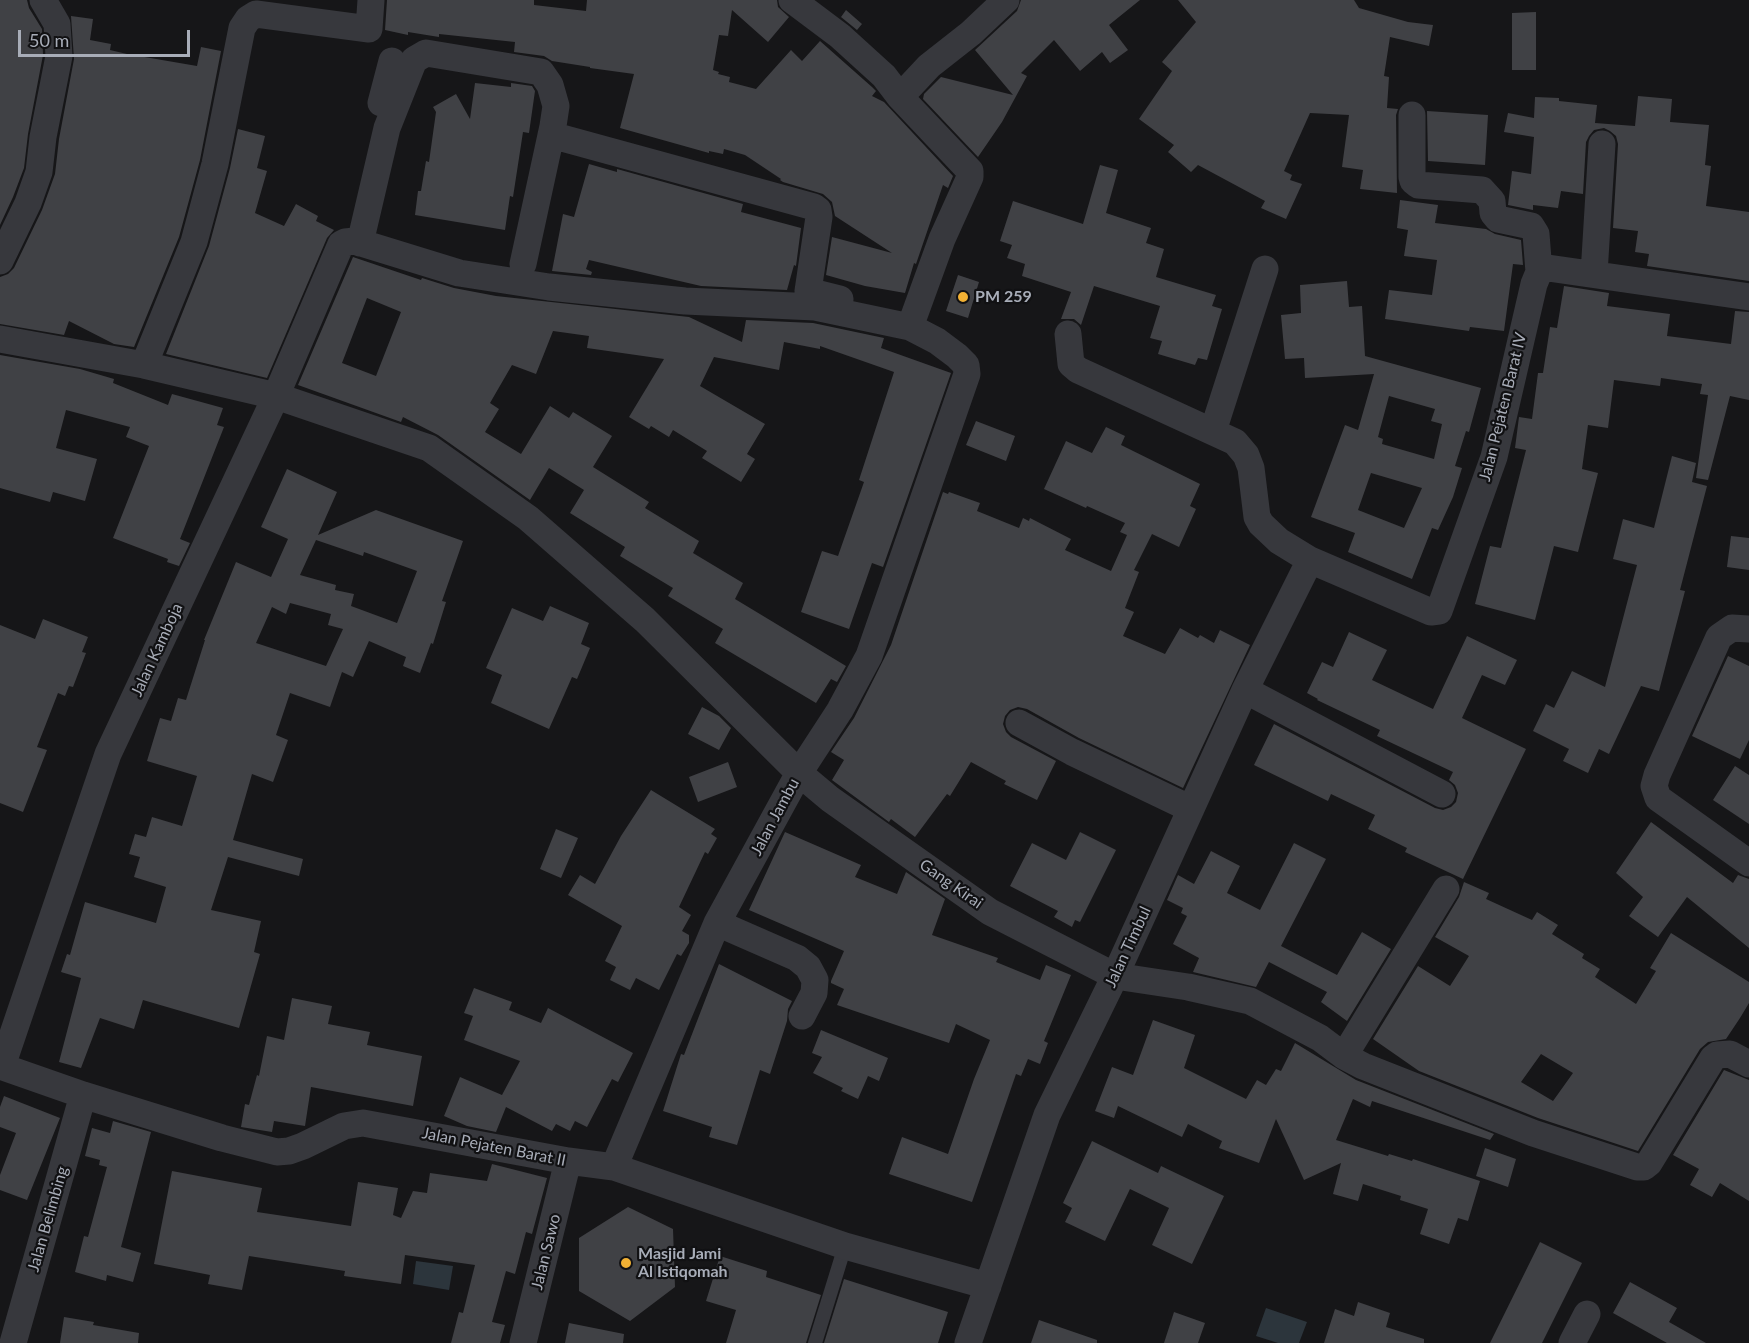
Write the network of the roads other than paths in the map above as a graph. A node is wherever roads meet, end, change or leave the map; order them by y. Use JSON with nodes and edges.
{"nodes":[{"id":1,"x":43,"y":0,"type":"edge"},
{"id":2,"x":371,"y":0,"type":"edge"},
{"id":3,"x":792,"y":0,"type":"edge"},
{"id":4,"x":1006,"y":0,"type":"edge"},
{"id":5,"x":392,"y":61,"type":"dead end"},
{"id":6,"x":900,"y":97,"type":"junction"},
{"id":7,"x":1412,"y":116,"type":"dead end"},
{"id":8,"x":551,"y":135,"type":"junction"},
{"id":9,"x":1602,"y":144,"type":"dead end"},
{"id":10,"x":350,"y":243,"type":"junction"},
{"id":11,"x":0,"y":261,"type":"edge"},
{"id":12,"x":523,"y":264,"type":"dead end"},
{"id":13,"x":1265,"y":269,"type":"dead end"},
{"id":14,"x":1539,"y":272,"type":"junction"},
{"id":15,"x":1594,"y":274,"type":"junction"},
{"id":16,"x":1749,"y":297,"type":"edge"},
{"id":17,"x":912,"y":321,"type":"junction"},
{"id":18,"x":1068,"y":334,"type":"dead end"},
{"id":19,"x":0,"y":339,"type":"edge"},
{"id":20,"x":144,"y":365,"type":"junction"},
{"id":21,"x":276,"y":396,"type":"junction"},
{"id":22,"x":1213,"y":431,"type":"junction"},
{"id":23,"x":1310,"y":560,"type":"junction"},
{"id":24,"x":1749,"y":629,"type":"edge"},
{"id":25,"x":1245,"y":690,"type":"junction"},
{"id":26,"x":1019,"y":723,"type":"dead end"},
{"id":27,"x":799,"y":773,"type":"junction"},
{"id":28,"x":1442,"y":794,"type":"dead end"},
{"id":29,"x":1191,"y":809,"type":"junction"},
{"id":30,"x":1749,"y":863,"type":"edge"},
{"id":31,"x":1446,"y":889,"type":"dead end"},
{"id":32,"x":717,"y":923,"type":"junction"},
{"id":33,"x":1115,"y":976,"type":"junction"},
{"id":34,"x":802,"y":1016,"type":"dead end"},
{"id":35,"x":1344,"y":1056,"type":"junction"},
{"id":36,"x":1749,"y":1064,"type":"edge"},
{"id":37,"x":1,"y":1066,"type":"edge"},
{"id":38,"x":83,"y":1095,"type":"junction"},
{"id":39,"x":568,"y":1161,"type":"junction"},
{"id":40,"x":614,"y":1167,"type":"junction"},
{"id":41,"x":845,"y":1246,"type":"junction"},
{"id":42,"x":988,"y":1286,"type":"junction"},
{"id":43,"x":1587,"y":1314,"type":"dead end"},
{"id":44,"x":13,"y":1343,"type":"edge"},
{"id":45,"x":523,"y":1343,"type":"edge"},
{"id":46,"x":815,"y":1343,"type":"edge"},
{"id":47,"x":968,"y":1343,"type":"edge"},
{"id":48,"x":1572,"y":1343,"type":"edge"}],
"edges":[{"from":1,"to":11,"type":"street"},
{"from":2,"to":20,"type":"street"},
{"from":3,"to":6,"type":"street"},
{"from":4,"to":6,"type":"street"},
{"from":5,"to":10,"type":"street"},
{"from":6,"to":17,"type":"street"},
{"from":7,"to":14,"type":"street"},
{"from":8,"to":10,"type":"street"},
{"from":8,"to":12,"type":"street"},
{"from":8,"to":17,"type":"street"},
{"from":9,"to":15,"type":"street"},
{"from":10,"to":17,"type":"street"},
{"from":10,"to":21,"type":"street","name":"Jalan Kamboja"},
{"from":13,"to":22,"type":"street"},
{"from":14,"to":15,"type":"street"},
{"from":14,"to":23,"type":"street","name":"Jalan Pejaten Barat IV"},
{"from":15,"to":16,"type":"street"},
{"from":17,"to":27,"type":"street"},
{"from":18,"to":22,"type":"street"},
{"from":19,"to":20,"type":"street","name":"Jalan Jambu"},
{"from":20,"to":21,"type":"street","name":"Jalan Jambu"},
{"from":21,"to":27,"type":"street","name":"Jalan Jambu"},
{"from":21,"to":37,"type":"street","name":"Jalan Kamboja"},
{"from":22,"to":23,"type":"street"},
{"from":23,"to":25,"type":"street","name":"Jalan Timbul"},
{"from":24,"to":30,"type":"street"},
{"from":25,"to":28,"type":"street"},
{"from":25,"to":29,"type":"street","name":"Jalan Timbul"},
{"from":26,"to":29,"type":"street"},
{"from":27,"to":32,"type":"street","name":"Jalan Jambu"},
{"from":27,"to":33,"type":"street","name":"Gang Kirai"},
{"from":29,"to":33,"type":"street","name":"Jalan Timbul"},
{"from":31,"to":35,"type":"street"},
{"from":32,"to":34,"type":"street"},
{"from":32,"to":40,"type":"street","name":"Jalan Jambu"},
{"from":33,"to":35,"type":"street","name":"Gang Kirai"},
{"from":33,"to":42,"type":"street","name":"Jalan Timbul"},
{"from":35,"to":36,"type":"street","name":"Gang Kirai"},
{"from":37,"to":38,"type":"street","name":"Jalan Pejaten Barat II"},
{"from":38,"to":39,"type":"street","name":"Jalan Pejaten Barat II"},
{"from":38,"to":44,"type":"street","name":"Jalan Belimbing"},
{"from":39,"to":40,"type":"street","name":"Jalan Pejaten Barat II"},
{"from":39,"to":45,"type":"street","name":"Jalan Sawo"},
{"from":40,"to":41,"type":"street","name":"Jalan Pejaten Barat II"},
{"from":41,"to":42,"type":"street","name":"Jalan Pejaten Barat II"},
{"from":41,"to":46,"type":"lane"},
{"from":42,"to":47,"type":"street","name":"Jalan Timbul"},
{"from":43,"to":48,"type":"street"}]}
